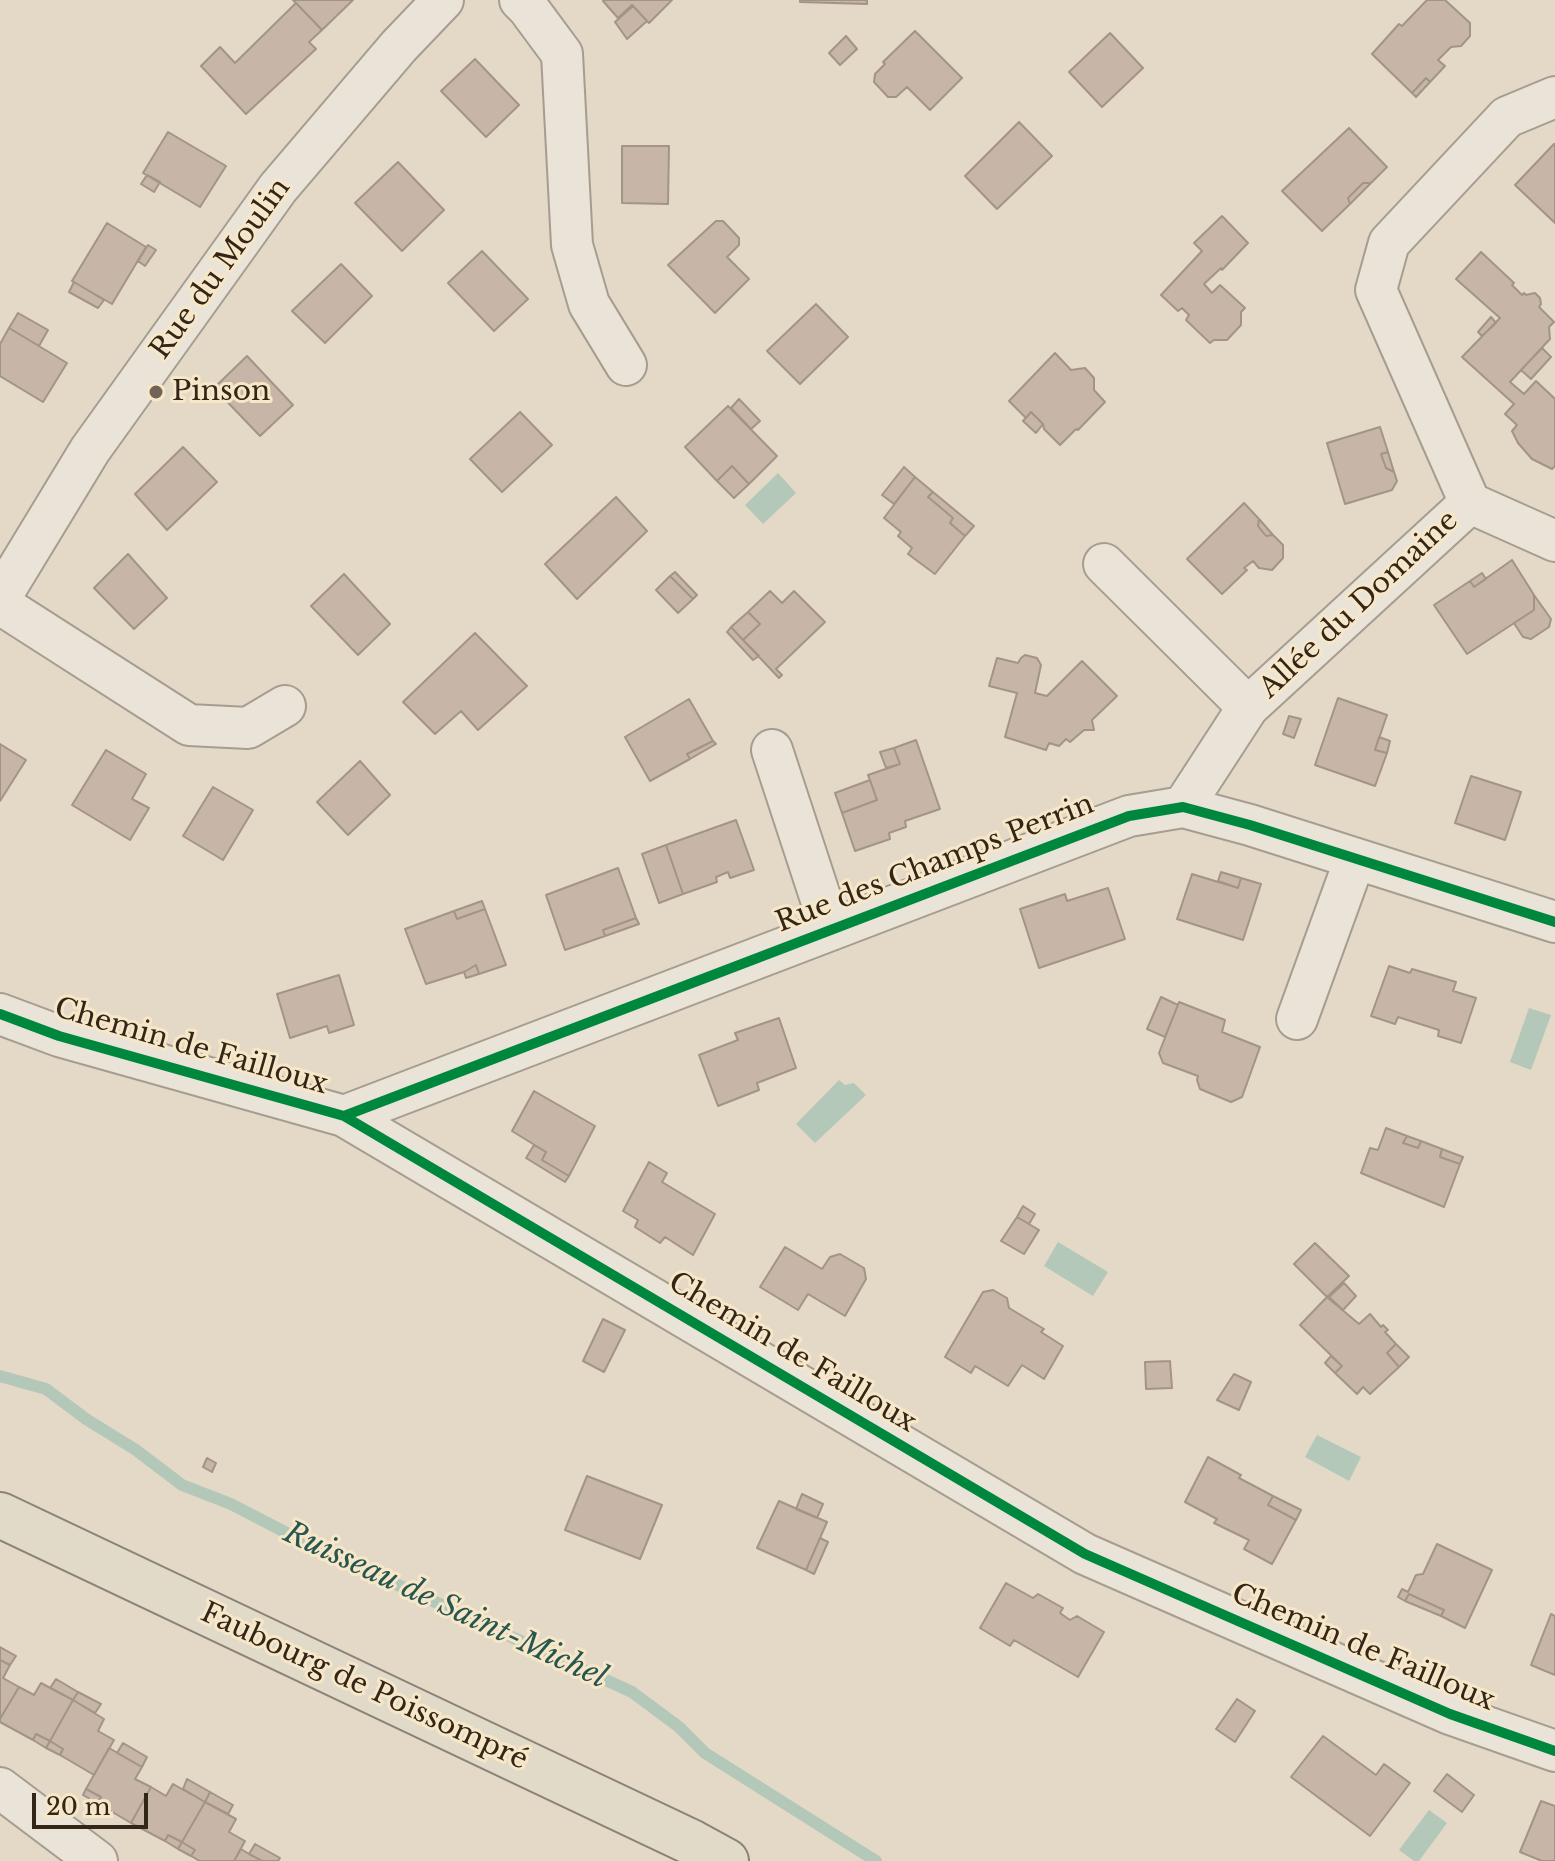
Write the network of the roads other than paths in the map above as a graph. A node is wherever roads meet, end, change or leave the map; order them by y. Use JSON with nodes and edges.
{"nodes":[{"id":1,"x":443,"y":0,"type":"edge"},
{"id":2,"x":528,"y":3,"type":"edge"},
{"id":3,"x":1555,"y":97,"type":"edge"},
{"id":4,"x":626,"y":365,"type":"dead end"},
{"id":5,"x":1470,"y":503,"type":"junction"},
{"id":6,"x":1555,"y":541,"type":"edge"},
{"id":7,"x":1104,"y":564,"type":"dead end"},
{"id":8,"x":0,"y":601,"type":"edge"},
{"id":9,"x":285,"y":706,"type":"dead end"},
{"id":10,"x":1248,"y":707,"type":"junction"},
{"id":11,"x":772,"y":750,"type":"dead end"},
{"id":12,"x":1183,"y":807,"type":"junction"},
{"id":13,"x":1355,"y":859,"type":"junction"},
{"id":14,"x":1555,"y":922,"type":"edge"},
{"id":15,"x":831,"y":930,"type":"junction"},
{"id":16,"x":0,"y":1014,"type":"edge"},
{"id":17,"x":1297,"y":1019,"type":"dead end"},
{"id":18,"x":344,"y":1116,"type":"junction"},
{"id":19,"x":0,"y":1515,"type":"edge"},
{"id":20,"x":1555,"y":1751,"type":"edge"},
{"id":21,"x":0,"y":1788,"type":"edge"},
{"id":22,"x":97,"y":1861,"type":"edge"},
{"id":23,"x":726,"y":1861,"type":"edge"}],
"edges":[{"from":1,"to":8,"type":"street","name":"Rue du Moulin"},
{"from":2,"to":4,"type":"street"},
{"from":3,"to":5,"type":"street","name":"Allée du Domaine"},
{"from":5,"to":6,"type":"street","name":"Allée du Domaine"},
{"from":5,"to":10,"type":"street","name":"Allée du Domaine"},
{"from":7,"to":10,"type":"street","name":"Allée du Domaine"},
{"from":8,"to":9,"type":"street"},
{"from":10,"to":12,"type":"street","name":"Allée du Domaine"},
{"from":11,"to":15,"type":"street","name":"Rue des Champs Perrin"},
{"from":12,"to":13,"type":"street","name":"Rue des Champs Perrin"},
{"from":12,"to":15,"type":"street","name":"Rue des Champs Perrin"},
{"from":13,"to":14,"type":"street","name":"Rue des Champs Perrin"},
{"from":13,"to":17,"type":"street"},
{"from":15,"to":18,"type":"street","name":"Rue des Champs Perrin"},
{"from":16,"to":18,"type":"street","name":"Chemin de Failloux"},
{"from":18,"to":20,"type":"street","name":"Chemin de Failloux"},
{"from":19,"to":23,"type":"main road","name":"Faubourg de Poissompré"},
{"from":21,"to":22,"type":"street"}]}
